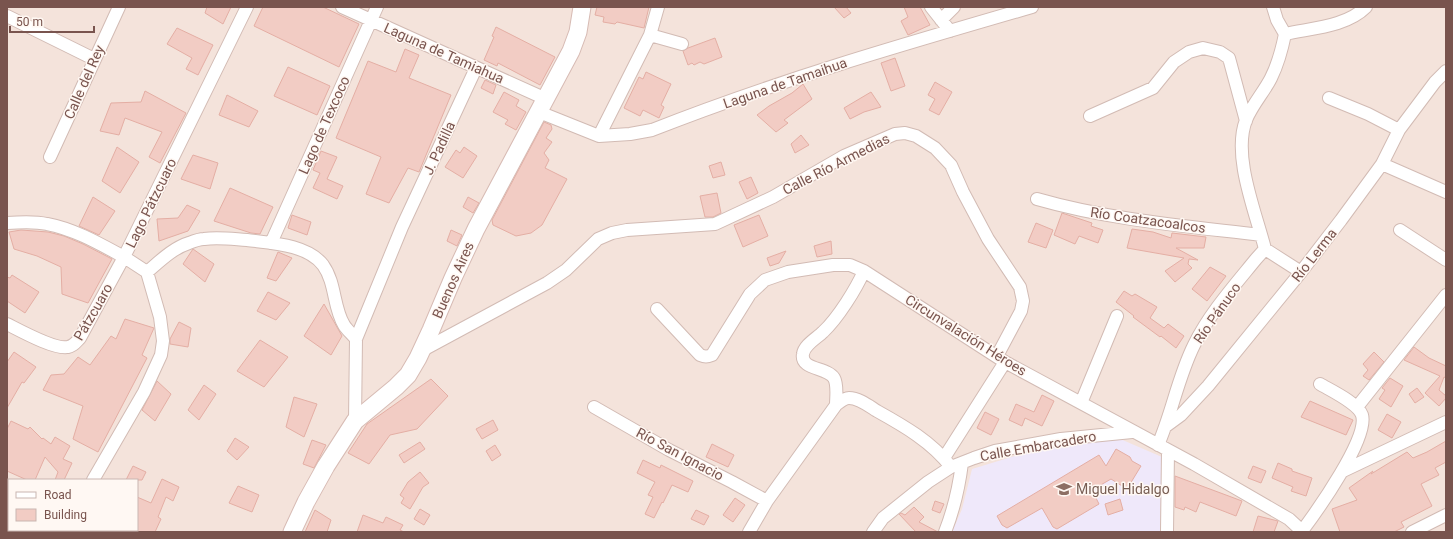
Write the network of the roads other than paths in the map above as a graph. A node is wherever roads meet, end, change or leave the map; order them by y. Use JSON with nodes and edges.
{"nodes":[{"id":1,"x":119,"y":7,"type":"edge"},
{"id":2,"x":247,"y":7,"type":"edge"},
{"id":3,"x":342,"y":7,"type":"edge"},
{"id":4,"x":377,"y":7,"type":"edge"},
{"id":5,"x":582,"y":7,"type":"edge"},
{"id":6,"x":658,"y":7,"type":"edge"},
{"id":7,"x":931,"y":7,"type":"edge"},
{"id":8,"x":954,"y":7,"type":"edge"},
{"id":9,"x":1032,"y":7,"type":"edge"},
{"id":10,"x":1273,"y":7,"type":"edge"},
{"id":11,"x":1366,"y":7,"type":"edge"},
{"id":12,"x":7,"y":16,"type":"edge"},
{"id":13,"x":371,"y":20,"type":"junction"},
{"id":14,"x":941,"y":20,"type":"junction"},
{"id":15,"x":950,"y":31,"type":"junction"},
{"id":16,"x":1285,"y":34,"type":"junction"},
{"id":17,"x":650,"y":35,"type":"junction"},
{"id":18,"x":682,"y":44,"type":"dead end"},
{"id":19,"x":94,"y":59,"type":"junction"},
{"id":20,"x":476,"y":68,"type":"junction"},
{"id":21,"x":1446,"y":71,"type":"edge"},
{"id":22,"x":1329,"y":98,"type":"dead end"},
{"id":23,"x":543,"y":105,"type":"junction"},
{"id":24,"x":1090,"y":116,"type":"dead end"},
{"id":25,"x":1246,"y":121,"type":"junction"},
{"id":26,"x":1399,"y":130,"type":"junction"},
{"id":27,"x":599,"y":136,"type":"junction"},
{"id":28,"x":50,"y":158,"type":"dead end"},
{"id":29,"x":1382,"y":164,"type":"junction"},
{"id":30,"x":1446,"y":192,"type":"edge"},
{"id":31,"x":1037,"y":199,"type":"dead end"},
{"id":32,"x":7,"y":223,"type":"edge"},
{"id":33,"x":1400,"y":230,"type":"dead end"},
{"id":34,"x":1261,"y":234,"type":"junction"},
{"id":35,"x":271,"y":243,"type":"junction"},
{"id":36,"x":1265,"y":249,"type":"junction"},
{"id":37,"x":124,"y":257,"type":"junction"},
{"id":38,"x":1446,"y":260,"type":"edge"},
{"id":39,"x":864,"y":271,"type":"junction"},
{"id":40,"x":147,"y":272,"type":"junction"},
{"id":41,"x":1301,"y":272,"type":"junction"},
{"id":42,"x":1446,"y":295,"type":"edge"},
{"id":43,"x":656,"y":309,"type":"dead end"},
{"id":44,"x":1117,"y":316,"type":"dead end"},
{"id":45,"x":7,"y":324,"type":"edge"},
{"id":46,"x":356,"y":339,"type":"junction"},
{"id":47,"x":421,"y":351,"type":"junction"},
{"id":48,"x":1001,"y":359,"type":"junction"},
{"id":49,"x":1320,"y":384,"type":"dead end"},
{"id":50,"x":1081,"y":403,"type":"junction"},
{"id":51,"x":836,"y":405,"type":"junction"},
{"id":52,"x":594,"y":407,"type":"dead end"},
{"id":53,"x":1357,"y":407,"type":"junction"},
{"id":54,"x":355,"y":421,"type":"junction"},
{"id":55,"x":1446,"y":422,"type":"edge"},
{"id":56,"x":1166,"y":426,"type":"junction"},
{"id":57,"x":1134,"y":432,"type":"junction"},
{"id":58,"x":1163,"y":448,"type":"junction"},
{"id":59,"x":952,"y":463,"type":"junction"},
{"id":60,"x":1343,"y":471,"type":"junction"},
{"id":61,"x":94,"y":479,"type":"edge"},
{"id":62,"x":767,"y":502,"type":"junction"},
{"id":63,"x":1446,"y":515,"type":"edge"},
{"id":64,"x":1303,"y":531,"type":"edge"},
{"id":65,"x":292,"y":532,"type":"edge"},
{"id":66,"x":749,"y":532,"type":"edge"},
{"id":67,"x":873,"y":532,"type":"edge"},
{"id":68,"x":945,"y":532,"type":"edge"},
{"id":69,"x":1167,"y":532,"type":"edge"},
{"id":70,"x":1412,"y":532,"type":"edge"}],
"edges":[{"from":1,"to":19,"type":"street","name":"Calle del Rey"},
{"from":2,"to":37,"type":"street","name":"Lago Pátzcuaro"},
{"from":3,"to":13,"type":"street","name":"Laguna de Tamiahua"},
{"from":4,"to":13,"type":"street","name":"Lago de Texcoco"},
{"from":5,"to":23,"type":"street","name":"Buenos Aires"},
{"from":6,"to":17,"type":"street"},
{"from":7,"to":14,"type":"street"},
{"from":8,"to":14,"type":"street"},
{"from":9,"to":15,"type":"street","name":"Laguna de Tamaihua"},
{"from":10,"to":16,"type":"street"},
{"from":11,"to":16,"type":"street"},
{"from":12,"to":19,"type":"street"},
{"from":13,"to":20,"type":"street","name":"Laguna de Tamiahua"},
{"from":13,"to":35,"type":"street","name":"Lago de Texcoco"},
{"from":14,"to":15,"type":"street"},
{"from":15,"to":27,"type":"street","name":"Laguna de Tamaihua"},
{"from":16,"to":25,"type":"street"},
{"from":17,"to":18,"type":"street"},
{"from":17,"to":27,"type":"street"},
{"from":19,"to":28,"type":"street","name":"Calle del Rey"},
{"from":20,"to":23,"type":"street","name":"Laguna de Tamiahua"},
{"from":20,"to":46,"type":"street","name":"J. Padilla"},
{"from":21,"to":26,"type":"street","name":"Río Lerma"},
{"from":22,"to":26,"type":"street"},
{"from":23,"to":27,"type":"street","name":"Laguna de Tamaihua"},
{"from":23,"to":47,"type":"street","name":"Buenos Aires"},
{"from":24,"to":25,"type":"street"},
{"from":25,"to":34,"type":"street"},
{"from":26,"to":29,"type":"street","name":"Río Lerma"},
{"from":29,"to":30,"type":"street"},
{"from":29,"to":41,"type":"street","name":"Río Lerma"},
{"from":31,"to":34,"type":"street","name":"Río Coatzacoalcos"},
{"from":32,"to":37,"type":"street"},
{"from":33,"to":38,"type":"street"},
{"from":34,"to":36,"type":"street"},
{"from":35,"to":40,"type":"street"},
{"from":35,"to":46,"type":"street"},
{"from":36,"to":41,"type":"street"},
{"from":36,"to":56,"type":"street","name":"Río Pánuco"},
{"from":37,"to":40,"type":"street","name":"Lago Pátzcuaro"},
{"from":37,"to":45,"type":"street","name":"Pátzcuaro"},
{"from":39,"to":43,"type":"street","name":"Circunvalación Héroes"},
{"from":39,"to":48,"type":"street","name":"Circunvalación Héroes"},
{"from":39,"to":51,"type":"street"},
{"from":40,"to":61,"type":"street"},
{"from":41,"to":56,"type":"street","name":"Río Lerma"},
{"from":42,"to":53,"type":"street"},
{"from":44,"to":50,"type":"street"},
{"from":46,"to":54,"type":"street"},
{"from":47,"to":48,"type":"street","name":"Calle Río Armedias"},
{"from":47,"to":54,"type":"street","name":"Buenos Aires"},
{"from":48,"to":50,"type":"street","name":"Circunvalación Héroes"},
{"from":48,"to":59,"type":"street","name":"Calle Río Armedias"},
{"from":49,"to":53,"type":"street"},
{"from":50,"to":57,"type":"street","name":"Circunvalación Héroes"},
{"from":51,"to":59,"type":"street"},
{"from":51,"to":62,"type":"street"},
{"from":52,"to":62,"type":"street","name":"Río San Ignacio"},
{"from":53,"to":60,"type":"street"},
{"from":54,"to":65,"type":"street","name":"Buenos Aires"},
{"from":55,"to":60,"type":"street"},
{"from":56,"to":58,"type":"street","name":"Río Pánuco"},
{"from":57,"to":58,"type":"street","name":"Circunvalación Héroes"},
{"from":57,"to":59,"type":"street","name":"Calle Embarcadero"},
{"from":58,"to":64,"type":"street","name":"Circunvalación Héroes"},
{"from":58,"to":69,"type":"street"},
{"from":59,"to":67,"type":"street","name":"Calle Embarcadero"},
{"from":59,"to":68,"type":"street"},
{"from":60,"to":64,"type":"street"},
{"from":62,"to":66,"type":"street"},
{"from":63,"to":70,"type":"street"}]}
